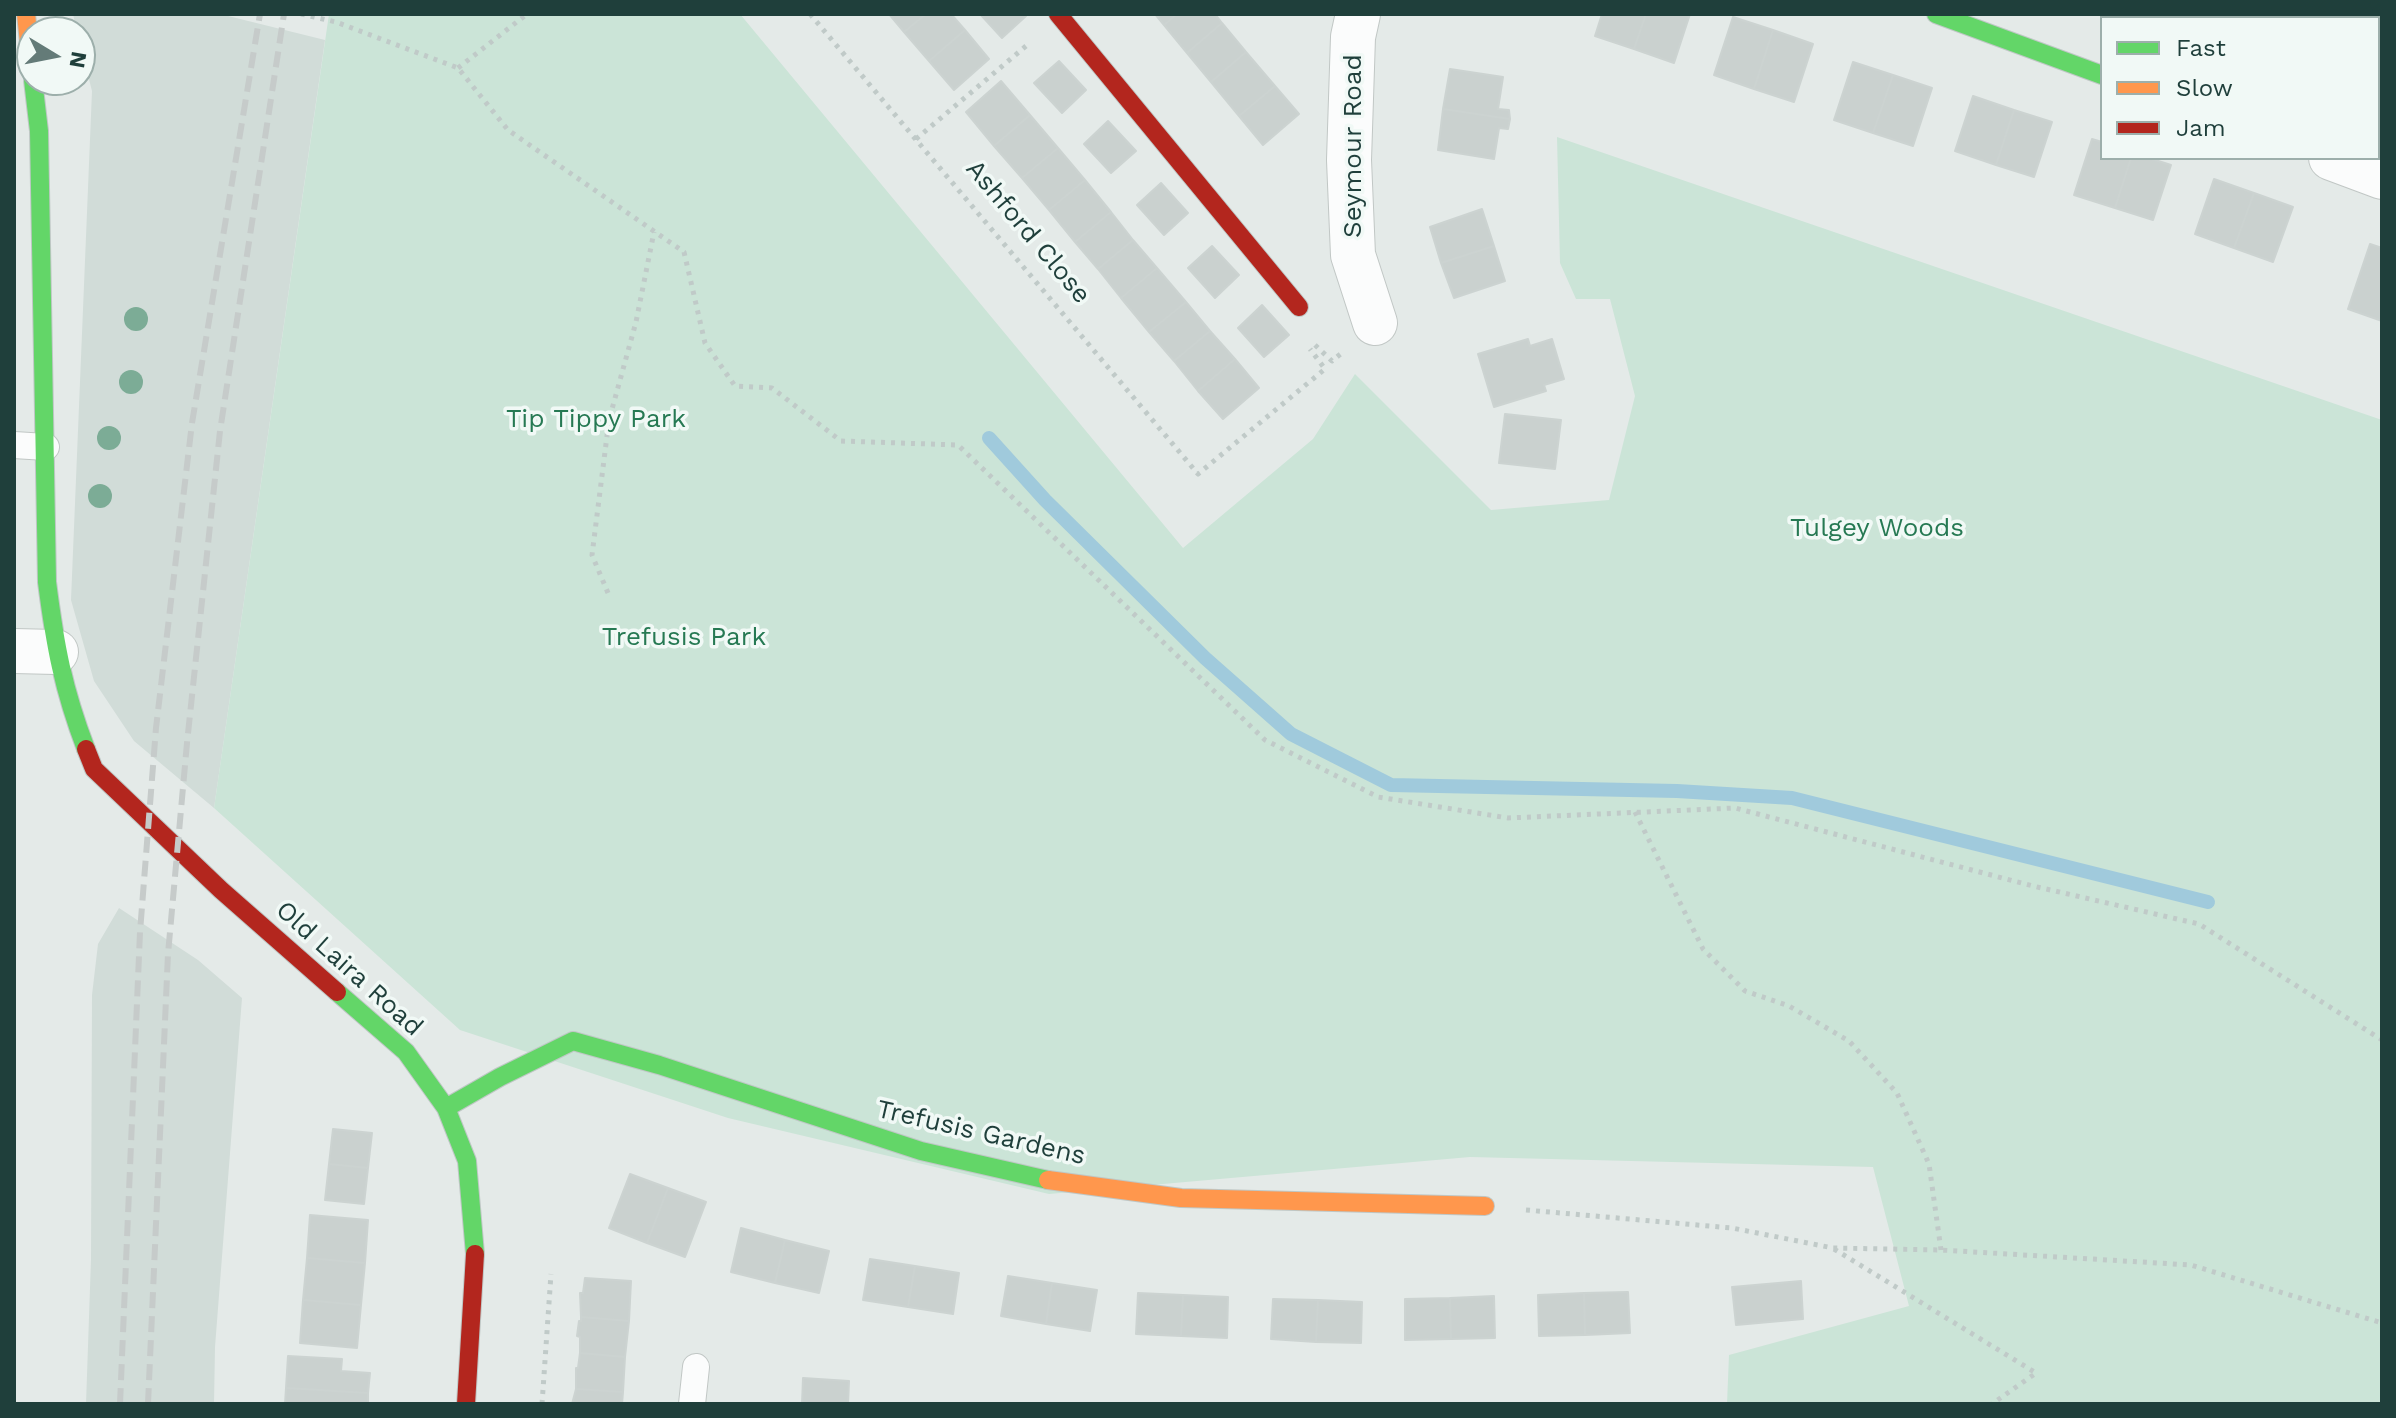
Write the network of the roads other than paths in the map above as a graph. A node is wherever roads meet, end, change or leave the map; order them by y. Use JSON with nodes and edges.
{"nodes":[{"id":1,"x":1358,"y":14,"type":"edge"},
{"id":2,"x":1936,"y":14,"type":"edge"},
{"id":3,"x":1060,"y":16,"type":"edge"},
{"id":4,"x":2100,"y":74,"type":"edge"},
{"id":5,"x":35,"y":96,"type":"edge"},
{"id":6,"x":2336,"y":160,"type":"edge"},
{"id":7,"x":2382,"y":177,"type":"edge"},
{"id":8,"x":1299,"y":307,"type":"dead end"},
{"id":9,"x":1375,"y":323,"type":"dead end"},
{"id":10,"x":14,"y":445,"type":"edge"},
{"id":11,"x":46,"y":447,"type":"junction"},
{"id":12,"x":35,"y":652,"type":"edge"},
{"id":13,"x":446,"y":1108,"type":"junction"},
{"id":14,"x":1485,"y":1206,"type":"road end"},
{"id":15,"x":696,"y":1367,"type":"dead end"},
{"id":16,"x":466,"y":1404,"type":"edge"},
{"id":17,"x":692,"y":1404,"type":"edge"}],
"edges":[{"from":1,"to":9,"type":"street","name":"Seymour Road"},
{"from":2,"to":4,"type":"street"},
{"from":3,"to":8,"type":"street"},
{"from":5,"to":11,"type":"street"},
{"from":6,"to":7,"type":"street"},
{"from":10,"to":11,"type":"lane"},
{"from":11,"to":12,"type":"street"},
{"from":12,"to":13,"type":"street","name":"Old Laira Road"},
{"from":13,"to":14,"type":"street","name":"Trefusis Gardens"},
{"from":13,"to":16,"type":"street","name":"Old Laira Road"},
{"from":15,"to":17,"type":"lane"}]}
